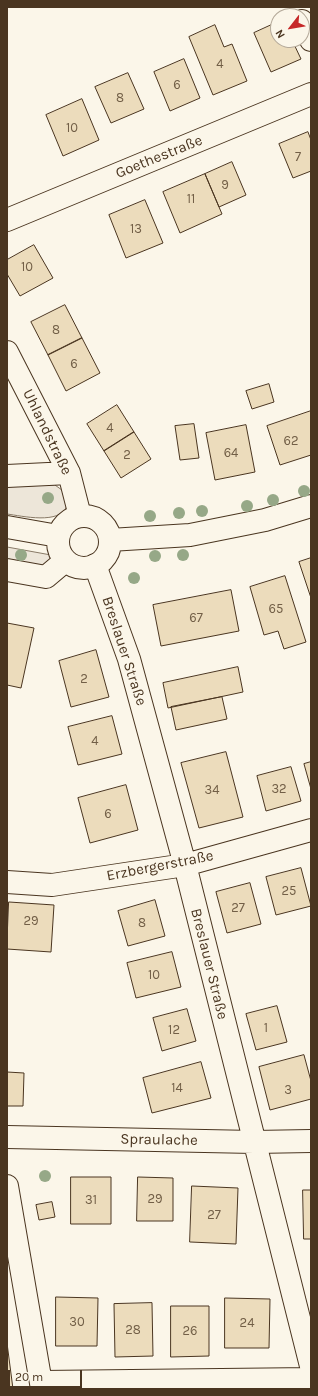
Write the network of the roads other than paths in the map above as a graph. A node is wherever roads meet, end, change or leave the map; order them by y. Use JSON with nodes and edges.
{"nodes":[{"id":1,"x":311,"y":94,"type":"edge"},
{"id":2,"x":7,"y":220,"type":"edge"},
{"id":3,"x":7,"y":352,"type":"edge"},
{"id":4,"x":69,"y":473,"type":"junction"},
{"id":5,"x":7,"y":476,"type":"edge"},
{"id":6,"x":311,"y":506,"type":"edge"},
{"id":7,"x":80,"y":516,"type":"junction"},
{"id":8,"x":7,"y":527,"type":"edge"},
{"id":9,"x":58,"y":536,"type":"junction"},
{"id":10,"x":110,"y":540,"type":"junction"},
{"id":11,"x":65,"y":561,"type":"junction"},
{"id":12,"x":95,"y":565,"type":"junction"},
{"id":13,"x":7,"y":570,"type":"edge"},
{"id":14,"x":311,"y":830,"type":"edge"},
{"id":15,"x":185,"y":865,"type":"junction"},
{"id":16,"x":7,"y":882,"type":"edge"},
{"id":17,"x":7,"y":1137,"type":"edge"},
{"id":18,"x":311,"y":1141,"type":"edge"},
{"id":19,"x":254,"y":1142,"type":"junction"},
{"id":20,"x":7,"y":1186,"type":"edge"},
{"id":21,"x":311,"y":1366,"type":"edge"},
{"id":22,"x":311,"y":1379,"type":"edge"},
{"id":23,"x":42,"y":1386,"type":"edge"}],
"edges":[{"from":1,"to":2,"type":"street","name":"Goethestraße"},
{"from":3,"to":4,"type":"street","name":"Uhlandstraße"},
{"from":4,"to":5,"type":"street"},
{"from":4,"to":7,"type":"street","name":"Uhlandstraße"},
{"from":6,"to":10,"type":"street"},
{"from":7,"to":9,"type":"street"},
{"from":7,"to":10,"type":"street"},
{"from":8,"to":9,"type":"street"},
{"from":9,"to":11,"type":"street"},
{"from":10,"to":12,"type":"street"},
{"from":11,"to":12,"type":"street"},
{"from":11,"to":13,"type":"street"},
{"from":12,"to":15,"type":"street","name":"Breslauer Straße"},
{"from":14,"to":15,"type":"street","name":"Erzbergerstraße"},
{"from":15,"to":16,"type":"street","name":"Erzbergerstraße"},
{"from":15,"to":19,"type":"street","name":"Breslauer Straße"},
{"from":17,"to":19,"type":"street","name":"Spraulache"},
{"from":18,"to":19,"type":"street","name":"Spraulache"},
{"from":19,"to":21,"type":"street","name":"Breslauer Straße"},
{"from":20,"to":23,"type":"street"},
{"from":22,"to":23,"type":"street"}]}
